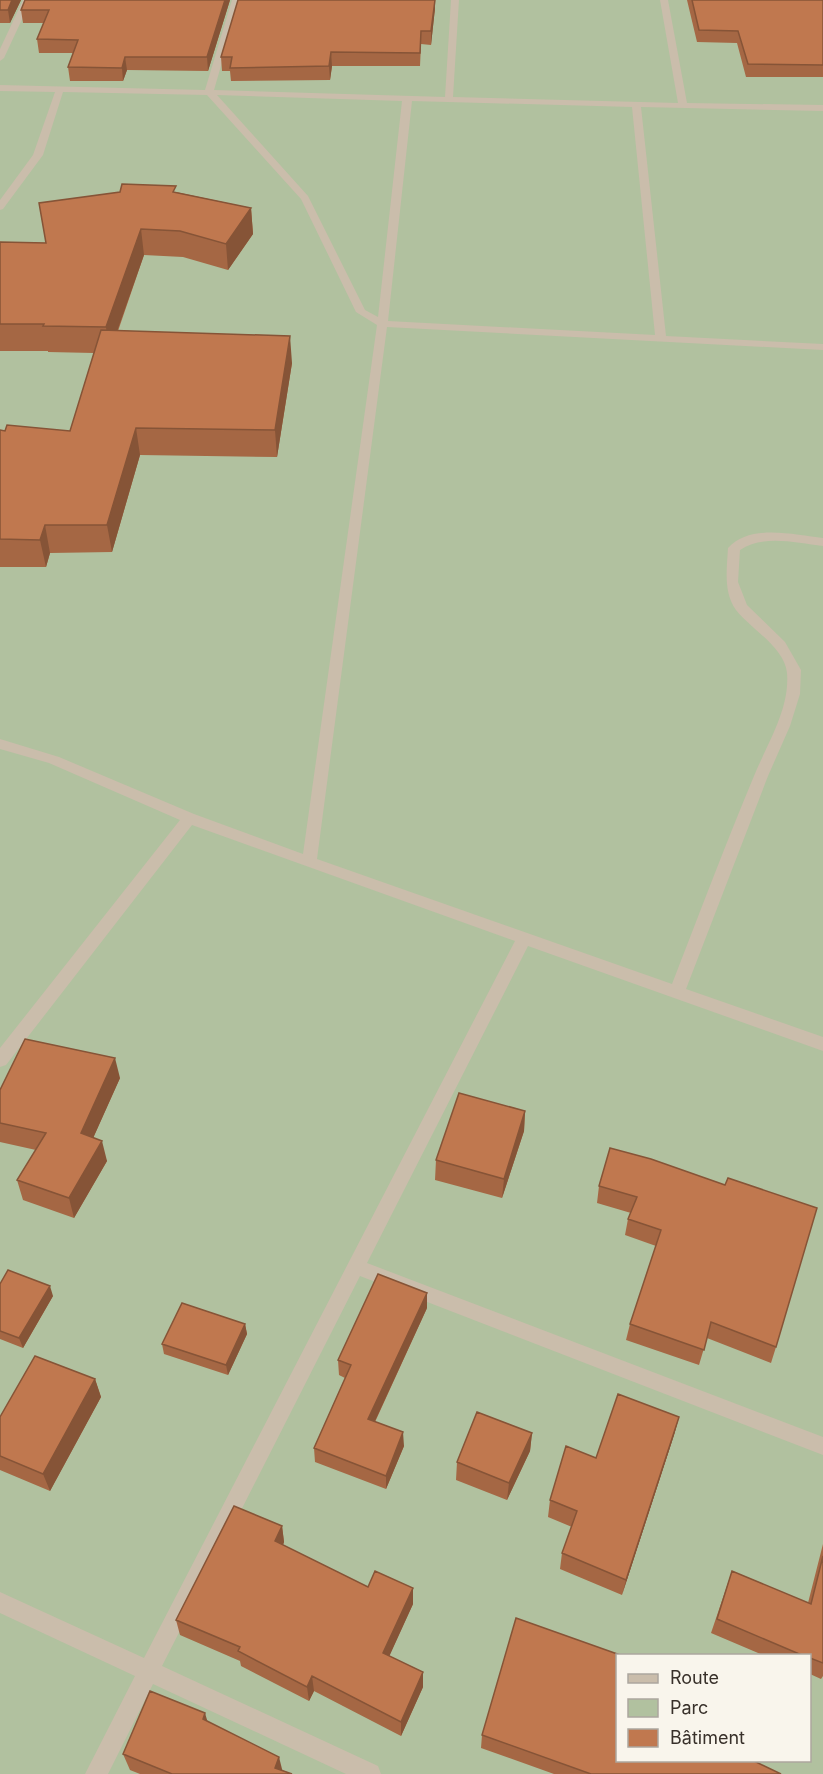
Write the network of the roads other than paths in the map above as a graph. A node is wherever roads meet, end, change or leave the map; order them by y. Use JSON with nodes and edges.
{"nodes":[{"id":1,"x":27,"y":0,"type":"edge"},
{"id":2,"x":236,"y":0,"type":"edge"},
{"id":3,"x":455,"y":0,"type":"edge"},
{"id":4,"x":664,"y":0,"type":"edge"},
{"id":5,"x":0,"y":58,"type":"edge"},
{"id":6,"x":0,"y":88,"type":"edge"},
{"id":7,"x":60,"y":89,"type":"junction"},
{"id":8,"x":208,"y":92,"type":"junction"},
{"id":9,"x":407,"y":98,"type":"junction"},
{"id":10,"x":449,"y":98,"type":"junction"},
{"id":11,"x":636,"y":106,"type":"junction"},
{"id":12,"x":683,"y":106,"type":"junction"},
{"id":13,"x":823,"y":108,"type":"edge"},
{"id":14,"x":0,"y":207,"type":"edge"},
{"id":15,"x":382,"y":324,"type":"junction"},
{"id":16,"x":661,"y":340,"type":"junction"},
{"id":17,"x":823,"y":347,"type":"edge"},
{"id":18,"x":823,"y":542,"type":"edge"},
{"id":19,"x":0,"y":744,"type":"edge"},
{"id":20,"x":189,"y":818,"type":"junction"},
{"id":21,"x":309,"y":862,"type":"junction"},
{"id":22,"x":524,"y":938,"type":"junction"},
{"id":23,"x":676,"y":992,"type":"junction"},
{"id":24,"x":823,"y":1044,"type":"edge"},
{"id":25,"x":0,"y":1060,"type":"edge"},
{"id":26,"x":355,"y":1266,"type":"junction"},
{"id":27,"x":823,"y":1446,"type":"edge"},
{"id":28,"x":0,"y":1602,"type":"edge"},
{"id":29,"x":149,"y":1673,"type":"junction"},
{"id":30,"x":96,"y":1774,"type":"edge"},
{"id":31,"x":370,"y":1774,"type":"edge"}],
"edges":[{"from":1,"to":5,"type":"street"},
{"from":2,"to":8,"type":"street"},
{"from":3,"to":10,"type":"street"},
{"from":4,"to":12,"type":"street"},
{"from":6,"to":7,"type":"street"},
{"from":7,"to":8,"type":"street"},
{"from":7,"to":14,"type":"street"},
{"from":8,"to":9,"type":"street"},
{"from":8,"to":15,"type":"street"},
{"from":9,"to":10,"type":"street"},
{"from":9,"to":15,"type":"street"},
{"from":10,"to":11,"type":"street"},
{"from":11,"to":12,"type":"street"},
{"from":11,"to":16,"type":"street"},
{"from":12,"to":13,"type":"street"},
{"from":15,"to":16,"type":"street"},
{"from":15,"to":21,"type":"street"},
{"from":16,"to":17,"type":"street"},
{"from":18,"to":23,"type":"street"},
{"from":19,"to":20,"type":"street"},
{"from":20,"to":21,"type":"street"},
{"from":20,"to":25,"type":"street"},
{"from":21,"to":22,"type":"street"},
{"from":22,"to":23,"type":"street"},
{"from":22,"to":26,"type":"street"},
{"from":23,"to":24,"type":"street"},
{"from":26,"to":27,"type":"street"},
{"from":26,"to":29,"type":"street"},
{"from":28,"to":29,"type":"street"},
{"from":29,"to":30,"type":"street"},
{"from":29,"to":31,"type":"street"}]}
